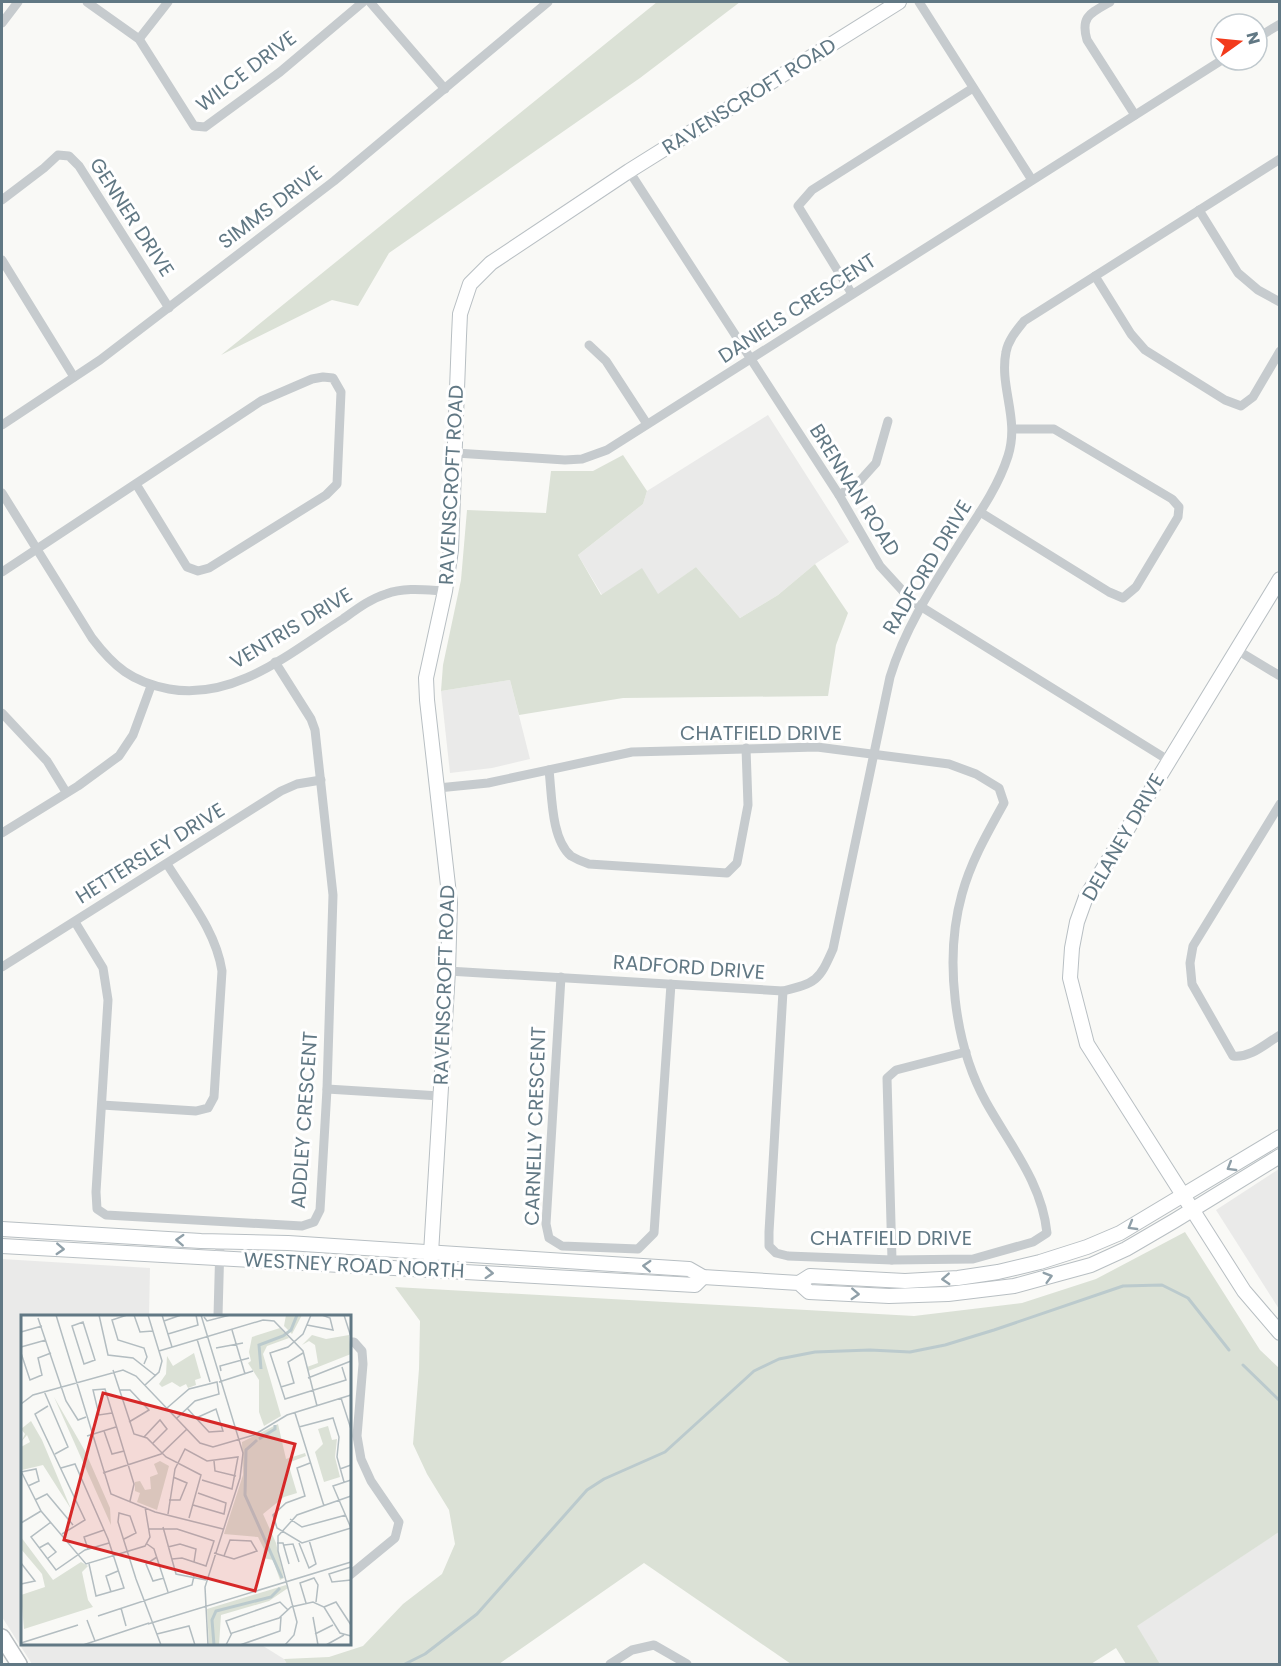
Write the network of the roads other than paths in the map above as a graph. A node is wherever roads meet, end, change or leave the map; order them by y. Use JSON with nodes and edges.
{"nodes":[{"id":1,"x":18,"y":2,"type":"edge"},
{"id":2,"x":87,"y":2,"type":"edge"},
{"id":3,"x":168,"y":2,"type":"edge"},
{"id":4,"x":363,"y":2,"type":"edge"},
{"id":5,"x":370,"y":2,"type":"edge"},
{"id":6,"x":548,"y":2,"type":"edge"},
{"id":7,"x":899,"y":2,"type":"edge"},
{"id":8,"x":919,"y":2,"type":"edge"},
{"id":9,"x":1110,"y":2,"type":"edge"},
{"id":10,"x":2,"y":23,"type":"edge"},
{"id":11,"x":139,"y":39,"type":"junction"},
{"id":12,"x":1209,"y":68,"type":"edge"},
{"id":13,"x":974,"y":88,"type":"junction"},
{"id":14,"x":445,"y":89,"type":"junction"},
{"id":15,"x":1135,"y":115,"type":"junction"},
{"id":16,"x":1280,"y":159,"type":"edge"},
{"id":17,"x":629,"y":171,"type":"junction"},
{"id":18,"x":1032,"y":180,"type":"junction"},
{"id":19,"x":2,"y":200,"type":"edge"},
{"id":20,"x":1199,"y":210,"type":"junction"},
{"id":21,"x":2,"y":260,"type":"edge"},
{"id":22,"x":1095,"y":276,"type":"junction"},
{"id":23,"x":852,"y":294,"type":"junction"},
{"id":24,"x":1280,"y":302,"type":"edge"},
{"id":25,"x":169,"y":308,"type":"junction"},
{"id":26,"x":589,"y":345,"type":"dead end"},
{"id":27,"x":1280,"y":351,"type":"edge"},
{"id":28,"x":751,"y":360,"type":"junction"},
{"id":29,"x":74,"y":377,"type":"junction"},
{"id":30,"x":888,"y":421,"type":"dead end"},
{"id":31,"x":647,"y":424,"type":"junction"},
{"id":32,"x":2,"y":425,"type":"edge"},
{"id":33,"x":1013,"y":429,"type":"junction"},
{"id":34,"x":456,"y":453,"type":"junction"},
{"id":35,"x":136,"y":484,"type":"junction"},
{"id":36,"x":2,"y":493,"type":"edge"},
{"id":37,"x":838,"y":495,"type":"junction"},
{"id":38,"x":980,"y":512,"type":"junction"},
{"id":39,"x":36,"y":549,"type":"junction"},
{"id":40,"x":2,"y":572,"type":"edge"},
{"id":41,"x":1280,"y":579,"type":"edge"},
{"id":42,"x":445,"y":591,"type":"junction"},
{"id":43,"x":921,"y":608,"type":"junction"},
{"id":44,"x":1237,"y":650,"type":"junction"},
{"id":45,"x":275,"y":662,"type":"junction"},
{"id":46,"x":1280,"y":676,"type":"edge"},
{"id":47,"x":151,"y":686,"type":"junction"},
{"id":48,"x":2,"y":713,"type":"edge"},
{"id":49,"x":746,"y":748,"type":"junction"},
{"id":50,"x":876,"y":754,"type":"junction"},
{"id":51,"x":1168,"y":760,"type":"junction"},
{"id":52,"x":549,"y":770,"type":"junction"},
{"id":53,"x":321,"y":780,"type":"junction"},
{"id":54,"x":438,"y":789,"type":"junction"},
{"id":55,"x":66,"y":792,"type":"junction"},
{"id":56,"x":1279,"y":807,"type":"edge"},
{"id":57,"x":2,"y":833,"type":"edge"},
{"id":58,"x":167,"y":864,"type":"junction"},
{"id":59,"x":75,"y":922,"type":"junction"},
{"id":60,"x":2,"y":968,"type":"edge"},
{"id":61,"x":448,"y":970,"type":"junction"},
{"id":62,"x":561,"y":976,"type":"junction"},
{"id":63,"x":671,"y":984,"type":"junction"},
{"id":64,"x":783,"y":991,"type":"junction"},
{"id":65,"x":1280,"y":1035,"type":"edge"},
{"id":66,"x":966,"y":1052,"type":"junction"},
{"id":67,"x":327,"y":1089,"type":"junction"},
{"id":68,"x":440,"y":1096,"type":"junction"},
{"id":69,"x":102,"y":1105,"type":"junction"},
{"id":70,"x":1280,"y":1137,"type":"edge"},
{"id":71,"x":1280,"y":1156,"type":"edge"},
{"id":72,"x":1187,"y":1204,"type":"junction"},
{"id":73,"x":2,"y":1229,"type":"edge"},
{"id":74,"x":140,"y":1238,"type":"junction"},
{"id":75,"x":220,"y":1242,"type":"junction"},
{"id":76,"x":2,"y":1246,"type":"edge"},
{"id":77,"x":140,"y":1253,"type":"junction"},
{"id":78,"x":430,"y":1253,"type":"junction"},
{"id":79,"x":220,"y":1258,"type":"junction"},
{"id":80,"x":892,"y":1260,"type":"junction"},
{"id":81,"x":430,"y":1270,"type":"junction"},
{"id":82,"x":703,"y":1278,"type":"junction"},
{"id":83,"x":218,"y":1315,"type":"edge"},
{"id":84,"x":1280,"y":1333,"type":"edge"},
{"id":85,"x":351,"y":1342,"type":"edge"},
{"id":86,"x":351,"y":1574,"type":"edge"},
{"id":87,"x":2,"y":1637,"type":"edge"},
{"id":88,"x":19,"y":1665,"type":"edge"},
{"id":89,"x":610,"y":1665,"type":"edge"},
{"id":90,"x":687,"y":1665,"type":"edge"}],
"edges":[{"from":1,"to":10,"type":"street"},
{"from":2,"to":11,"type":"street","name":"WILCE DRIVE"},
{"from":3,"to":11,"type":"street"},
{"from":4,"to":11,"type":"street","name":"WILCE DRIVE"},
{"from":5,"to":14,"type":"street"},
{"from":6,"to":14,"type":"street","name":"SIMMS DRIVE"},
{"from":7,"to":17,"type":"street","name":"RAVENSCROFT ROAD"},
{"from":8,"to":13,"type":"street"},
{"from":9,"to":15,"type":"street"},
{"from":12,"to":15,"type":"street","name":"DANIELS CRESCENT"},
{"from":13,"to":18,"type":"street"},
{"from":13,"to":23,"type":"street"},
{"from":14,"to":25,"type":"street","name":"SIMMS DRIVE"},
{"from":15,"to":18,"type":"street","name":"DANIELS CRESCENT"},
{"from":16,"to":20,"type":"street","name":"RADFORD DRIVE"},
{"from":17,"to":28,"type":"street","name":"BRENNAN ROAD"},
{"from":17,"to":34,"type":"street","name":"RAVENSCROFT ROAD"},
{"from":18,"to":23,"type":"street","name":"DANIELS CRESCENT"},
{"from":19,"to":25,"type":"street","name":"GENNER DRIVE"},
{"from":20,"to":22,"type":"street","name":"RADFORD DRIVE"},
{"from":20,"to":24,"type":"street"},
{"from":21,"to":29,"type":"street"},
{"from":22,"to":27,"type":"street"},
{"from":22,"to":33,"type":"street","name":"RADFORD DRIVE"},
{"from":23,"to":28,"type":"street","name":"DANIELS CRESCENT"},
{"from":25,"to":29,"type":"street","name":"SIMMS DRIVE"},
{"from":26,"to":31,"type":"street"},
{"from":28,"to":31,"type":"street","name":"DANIELS CRESCENT"},
{"from":28,"to":37,"type":"street","name":"BRENNAN ROAD"},
{"from":29,"to":32,"type":"street","name":"SIMMS DRIVE"},
{"from":30,"to":37,"type":"street"},
{"from":31,"to":34,"type":"street","name":"DANIELS CRESCENT"},
{"from":33,"to":38,"type":"street","name":"RADFORD DRIVE"},
{"from":33,"to":38,"type":"street"},
{"from":34,"to":42,"type":"street","name":"RAVENSCROFT ROAD"},
{"from":35,"to":35,"type":"street"},
{"from":35,"to":39,"type":"street"},
{"from":36,"to":39,"type":"street","name":"VENTRIS DRIVE"},
{"from":37,"to":43,"type":"street","name":"BRENNAN ROAD"},
{"from":38,"to":43,"type":"street","name":"RADFORD DRIVE"},
{"from":39,"to":40,"type":"street"},
{"from":39,"to":47,"type":"street","name":"VENTRIS DRIVE"},
{"from":41,"to":44,"type":"street","name":"DELANEY DRIVE"},
{"from":42,"to":45,"type":"street","name":"VENTRIS DRIVE"},
{"from":42,"to":54,"type":"street","name":"RAVENSCROFT ROAD"},
{"from":43,"to":50,"type":"street","name":"RADFORD DRIVE"},
{"from":43,"to":51,"type":"street","name":"BRENNAN ROAD"},
{"from":44,"to":46,"type":"street"},
{"from":44,"to":51,"type":"street","name":"DELANEY DRIVE"},
{"from":45,"to":47,"type":"street","name":"VENTRIS DRIVE"},
{"from":45,"to":53,"type":"street","name":"ADDLEY CRESCENT"},
{"from":47,"to":55,"type":"street"},
{"from":48,"to":55,"type":"street"},
{"from":49,"to":50,"type":"street","name":"CHATFIELD DRIVE"},
{"from":49,"to":52,"type":"street","name":"CHATFIELD DRIVE"},
{"from":49,"to":52,"type":"street"},
{"from":50,"to":64,"type":"street","name":"RADFORD DRIVE"},
{"from":50,"to":66,"type":"street","name":"CHATFIELD DRIVE"},
{"from":51,"to":72,"type":"street","name":"DELANEY DRIVE"},
{"from":52,"to":54,"type":"street","name":"CHATFIELD DRIVE"},
{"from":53,"to":58,"type":"street","name":"HETTERSLEY DRIVE"},
{"from":53,"to":67,"type":"street","name":"ADDLEY CRESCENT"},
{"from":54,"to":61,"type":"street","name":"RAVENSCROFT ROAD"},
{"from":55,"to":57,"type":"street"},
{"from":56,"to":65,"type":"street"},
{"from":58,"to":59,"type":"street","name":"HETTERSLEY DRIVE"},
{"from":58,"to":69,"type":"street"},
{"from":59,"to":60,"type":"street","name":"HETTERSLEY DRIVE"},
{"from":59,"to":69,"type":"street","name":"ADDLEY CRESCENT"},
{"from":61,"to":62,"type":"street","name":"RADFORD DRIVE"},
{"from":61,"to":68,"type":"street","name":"RAVENSCROFT ROAD"},
{"from":62,"to":63,"type":"street","name":"RADFORD DRIVE"},
{"from":62,"to":63,"type":"street","name":"CARNELLY CRESCENT"},
{"from":63,"to":64,"type":"street","name":"RADFORD DRIVE"},
{"from":64,"to":80,"type":"street","name":"CHATFIELD DRIVE"},
{"from":66,"to":80,"type":"street"},
{"from":66,"to":80,"type":"street","name":"CHATFIELD DRIVE"},
{"from":67,"to":68,"type":"street"},
{"from":67,"to":69,"type":"street","name":"ADDLEY CRESCENT"},
{"from":68,"to":78,"type":"street","name":"RAVENSCROFT ROAD"},
{"from":70,"to":72,"type":"street","name":"WESTNEY ROAD NORTH","one_way":true},
{"from":71,"to":72,"type":"street","name":"WESTNEY ROAD NORTH"},
{"from":72,"to":82,"type":"street","name":"WESTNEY ROAD NORTH"},
{"from":72,"to":84,"type":"street","name":"DELANEY DRIVE"},
{"from":73,"to":74,"type":"street","name":"WESTNEY ROAD NORTH"},
{"from":75,"to":74,"type":"street","name":"WESTNEY ROAD NORTH","one_way":true},
{"from":74,"to":77,"type":"street"},
{"from":75,"to":78,"type":"street","name":"WESTNEY ROAD NORTH"},
{"from":75,"to":79,"type":"street"},
{"from":76,"to":77,"type":"street","name":"WESTNEY ROAD NORTH","one_way":true},
{"from":77,"to":79,"type":"street","name":"WESTNEY ROAD NORTH"},
{"from":78,"to":81,"type":"street","name":"RAVENSCROFT ROAD"},
{"from":82,"to":78,"type":"street","name":"WESTNEY ROAD NORTH","one_way":true},
{"from":79,"to":81,"type":"street","name":"WESTNEY ROAD NORTH"},
{"from":79,"to":83,"type":"street"},
{"from":81,"to":82,"type":"street","name":"WESTNEY ROAD NORTH","one_way":true},
{"from":85,"to":86,"type":"street"},
{"from":87,"to":88,"type":"main road"},
{"from":89,"to":90,"type":"street"}]}
